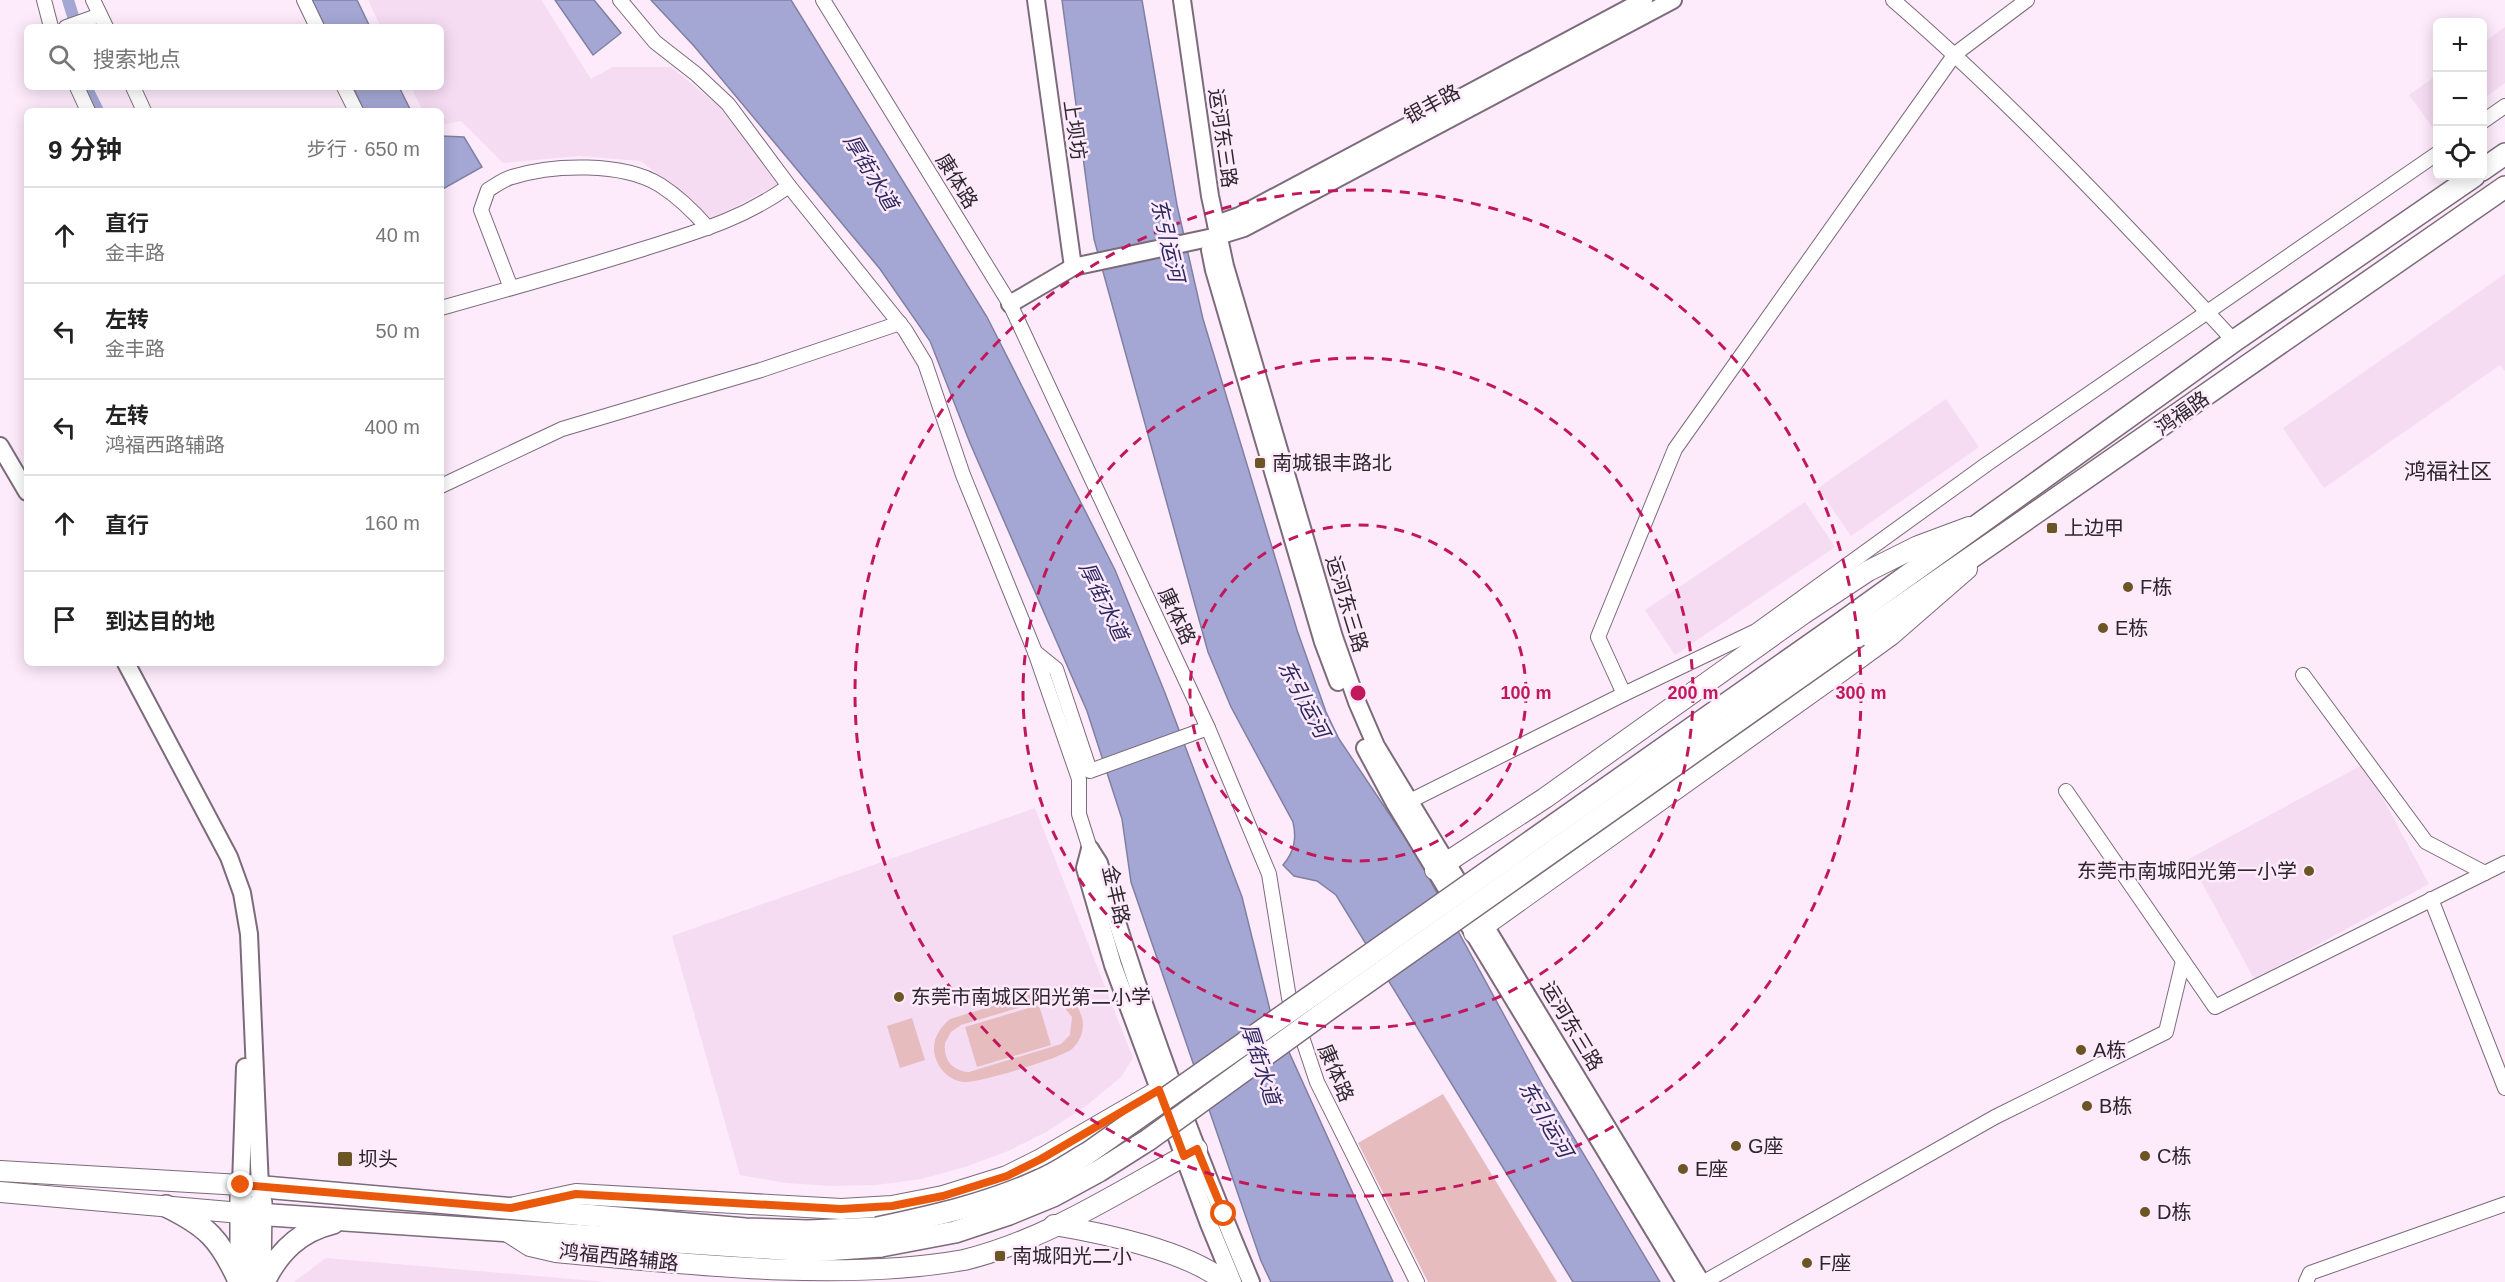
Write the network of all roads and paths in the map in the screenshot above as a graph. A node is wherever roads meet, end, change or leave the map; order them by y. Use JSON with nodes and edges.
{"nodes":[{"id":1,"x":44,"y":0,"type":"edge"},
{"id":2,"x":93,"y":0,"type":"edge"},
{"id":3,"x":304,"y":0,"type":"edge"},
{"id":4,"x":620,"y":0,"type":"edge"},
{"id":5,"x":823,"y":0,"type":"edge"},
{"id":6,"x":1036,"y":0,"type":"edge"},
{"id":7,"x":1173,"y":0,"type":"edge"},
{"id":8,"x":1182,"y":0,"type":"edge"},
{"id":9,"x":1644,"y":0,"type":"edge"},
{"id":10,"x":1673,"y":0,"type":"edge"},
{"id":11,"x":1893,"y":0,"type":"edge"},
{"id":12,"x":2027,"y":0,"type":"edge"},
{"id":13,"x":103,"y":21,"type":"edge"},
{"id":14,"x":50,"y":24,"type":"edge"},
{"id":15,"x":84,"y":24,"type":"edge"},
{"id":16,"x":316,"y":24,"type":"edge"},
{"id":17,"x":1954,"y":54,"type":"junction"},
{"id":18,"x":78,"y":90,"type":"edge"},
{"id":19,"x":134,"y":90,"type":"edge"},
{"id":20,"x":346,"y":90,"type":"edge"},
{"id":21,"x":2505,"y":106,"type":"edge"},
{"id":22,"x":87,"y":108,"type":"edge"},
{"id":23,"x":143,"y":108,"type":"edge"},
{"id":24,"x":354,"y":108,"type":"edge"},
{"id":25,"x":2487,"y":119,"type":"edge"},
{"id":26,"x":2505,"y":154,"type":"edge"},
{"id":27,"x":2433,"y":156,"type":"edge"},
{"id":28,"x":2487,"y":167,"type":"edge"},
{"id":29,"x":2468,"y":180,"type":"edge"},
{"id":30,"x":789,"y":186,"type":"junction"},
{"id":31,"x":2505,"y":187,"type":"edge"},
{"id":32,"x":708,"y":228,"type":"junction"},
{"id":33,"x":1214,"y":232,"type":"junction"},
{"id":34,"x":1073,"y":267,"type":"junction"},
{"id":35,"x":511,"y":288,"type":"junction"},
{"id":36,"x":1010,"y":304,"type":"junction"},
{"id":37,"x":444,"y":307,"type":"edge"},
{"id":38,"x":2206,"y":311,"type":"junction"},
{"id":39,"x":900,"y":323,"type":"junction"},
{"id":40,"x":2234,"y":341,"type":"junction"},
{"id":41,"x":0,"y":446,"type":"edge"},
{"id":42,"x":444,"y":485,"type":"edge"},
{"id":43,"x":24,"y":487,"type":"edge"},
{"id":44,"x":1980,"y":522,"type":"junction"},
{"id":45,"x":1998,"y":541,"type":"junction"},
{"id":46,"x":1852,"y":628,"type":"junction"},
{"id":47,"x":1035,"y":652,"type":"junction"},
{"id":48,"x":128,"y":666,"type":"edge"},
{"id":49,"x":2302,"y":675,"type":"dead end"},
{"id":50,"x":1624,"y":694,"type":"junction"},
{"id":51,"x":1208,"y":728,"type":"junction"},
{"id":52,"x":2066,"y":791,"type":"dead end"},
{"id":53,"x":1410,"y":801,"type":"junction"},
{"id":54,"x":1090,"y":849,"type":"joint"},
{"id":55,"x":2505,"y":863,"type":"edge"},
{"id":56,"x":1441,"y":866,"type":"junction"},
{"id":57,"x":2485,"y":873,"type":"junction"},
{"id":58,"x":2431,"y":899,"type":"junction"},
{"id":59,"x":1479,"y":929,"type":"junction"},
{"id":60,"x":2183,"y":961,"type":"junction"},
{"id":61,"x":1166,"y":1086,"type":"junction"},
{"id":62,"x":2505,"y":1088,"type":"edge"},
{"id":63,"x":1191,"y":1152,"type":"junction"},
{"id":64,"x":0,"y":1170,"type":"edge"},
{"id":65,"x":250,"y":1186,"type":"junction"},
{"id":66,"x":0,"y":1192,"type":"edge"},
{"id":67,"x":2505,"y":1204,"type":"edge"},
{"id":68,"x":166,"y":1206,"type":"junction"},
{"id":69,"x":511,"y":1208,"type":"junction"},
{"id":70,"x":251,"y":1214,"type":"junction"},
{"id":71,"x":343,"y":1220,"type":"junction"},
{"id":72,"x":1054,"y":1226,"type":"junction"},
{"id":73,"x":505,"y":1230,"type":"junction"},
{"id":74,"x":879,"y":1237,"type":"junction"},
{"id":75,"x":240,"y":1282,"type":"edge"},
{"id":76,"x":262,"y":1282,"type":"edge"},
{"id":77,"x":1225,"y":1282,"type":"edge"},
{"id":78,"x":1233,"y":1282,"type":"edge"},
{"id":79,"x":1251,"y":1282,"type":"edge"},
{"id":80,"x":1417,"y":1282,"type":"edge"},
{"id":81,"x":1685,"y":1282,"type":"edge"},
{"id":82,"x":1703,"y":1282,"type":"edge"},
{"id":83,"x":2306,"y":1282,"type":"edge"}],
"edges":[{"from":1,"to":14,"type":"street"},
{"from":2,"to":13,"type":"street"},
{"from":3,"to":16,"type":"street"},
{"from":4,"to":30,"type":"street"},
{"from":5,"to":36,"type":"street","name":"康体路"},
{"from":6,"to":34,"type":"street","name":"上坝坊"},
{"from":7,"to":33,"type":"street","name":"运河东三路"},
{"from":8,"to":33,"type":"street","name":"运河东三路"},
{"from":9,"to":33,"type":"street","name":"银丰路"},
{"from":10,"to":33,"type":"street","name":"银丰路"},
{"from":11,"to":17,"type":"street"},
{"from":12,"to":17,"type":"street"},
{"from":13,"to":15,"type":"street"},
{"from":17,"to":38,"type":"street"},
{"from":17,"to":50,"type":"street"},
{"from":18,"to":22,"type":"street"},
{"from":19,"to":23,"type":"street"},
{"from":20,"to":24,"type":"street"},
{"from":21,"to":25,"type":"street"},
{"from":26,"to":28,"type":"main road"},
{"from":27,"to":38,"type":"street"},
{"from":29,"to":40,"type":"main road","name":"鸿福路"},
{"from":30,"to":32,"type":"street"},
{"from":30,"to":39,"type":"street"},
{"from":31,"to":45,"type":"main road","name":"鸿福路"},
{"from":32,"to":35,"type":"street"},
{"from":32,"to":35,"type":"street"},
{"from":33,"to":34,"type":"street"},
{"from":33,"to":53,"type":"street","name":"运河东三路"},
{"from":33,"to":56,"type":"street","name":"运河东三路"},
{"from":34,"to":36,"type":"street"},
{"from":35,"to":37,"type":"street"},
{"from":36,"to":51,"type":"street","name":"康体路"},
{"from":38,"to":40,"type":"street"},
{"from":38,"to":50,"type":"street"},
{"from":39,"to":42,"type":"street"},
{"from":39,"to":47,"type":"street"},
{"from":40,"to":44,"type":"main road","name":"鸿福路"},
{"from":41,"to":43,"type":"street"},
{"from":44,"to":46,"type":"main road","name":"鸿福路"},
{"from":44,"to":56,"type":"main road"},
{"from":45,"to":46,"type":"main road","name":"鸿福路"},
{"from":45,"to":59,"type":"main road"},
{"from":46,"to":74,"type":"main road","bridge":true},
{"from":47,"to":51,"type":"street"},
{"from":47,"to":54,"type":"street"},
{"from":48,"to":65,"type":"street"},
{"from":49,"to":57,"type":"street"},
{"from":50,"to":53,"type":"street"},
{"from":51,"to":80,"type":"street","name":"康体路"},
{"from":52,"to":60,"type":"street"},
{"from":53,"to":56,"type":"street","name":"运河东三路"},
{"from":54,"to":61,"type":"street","name":"金丰路"},
{"from":55,"to":57,"type":"street"},
{"from":56,"to":59,"type":"street","name":"运河东三路"},
{"from":57,"to":58,"type":"street"},
{"from":58,"to":60,"type":"street"},
{"from":58,"to":62,"type":"street"},
{"from":59,"to":81,"type":"street","name":"运河东三路"},
{"from":59,"to":82,"type":"street","name":"运河东三路"},
{"from":60,"to":82,"type":"street"},
{"from":61,"to":63,"type":"street","name":"金丰路"},
{"from":61,"to":69,"type":"main road"},
{"from":63,"to":72,"type":"main road","name":"鸿福西路辅路"},
{"from":63,"to":78,"type":"street","name":"金丰路"},
{"from":63,"to":79,"type":"street","name":"金丰路"},
{"from":64,"to":65,"type":"main road"},
{"from":65,"to":69,"type":"main road"},
{"from":65,"to":70,"type":"main road"},
{"from":66,"to":68,"type":"main road"},
{"from":67,"to":83,"type":"street"},
{"from":68,"to":70,"type":"main road"},
{"from":68,"to":75,"type":"main road"},
{"from":69,"to":74,"type":"main road"},
{"from":70,"to":71,"type":"main road"},
{"from":70,"to":75,"type":"main road"},
{"from":70,"to":76,"type":"main road"},
{"from":71,"to":73,"type":"main road"},
{"from":71,"to":76,"type":"main road"},
{"from":72,"to":73,"type":"main road","name":"鸿福西路辅路"},
{"from":72,"to":77,"type":"main road"},
{"from":73,"to":74,"type":"main road"}]}
